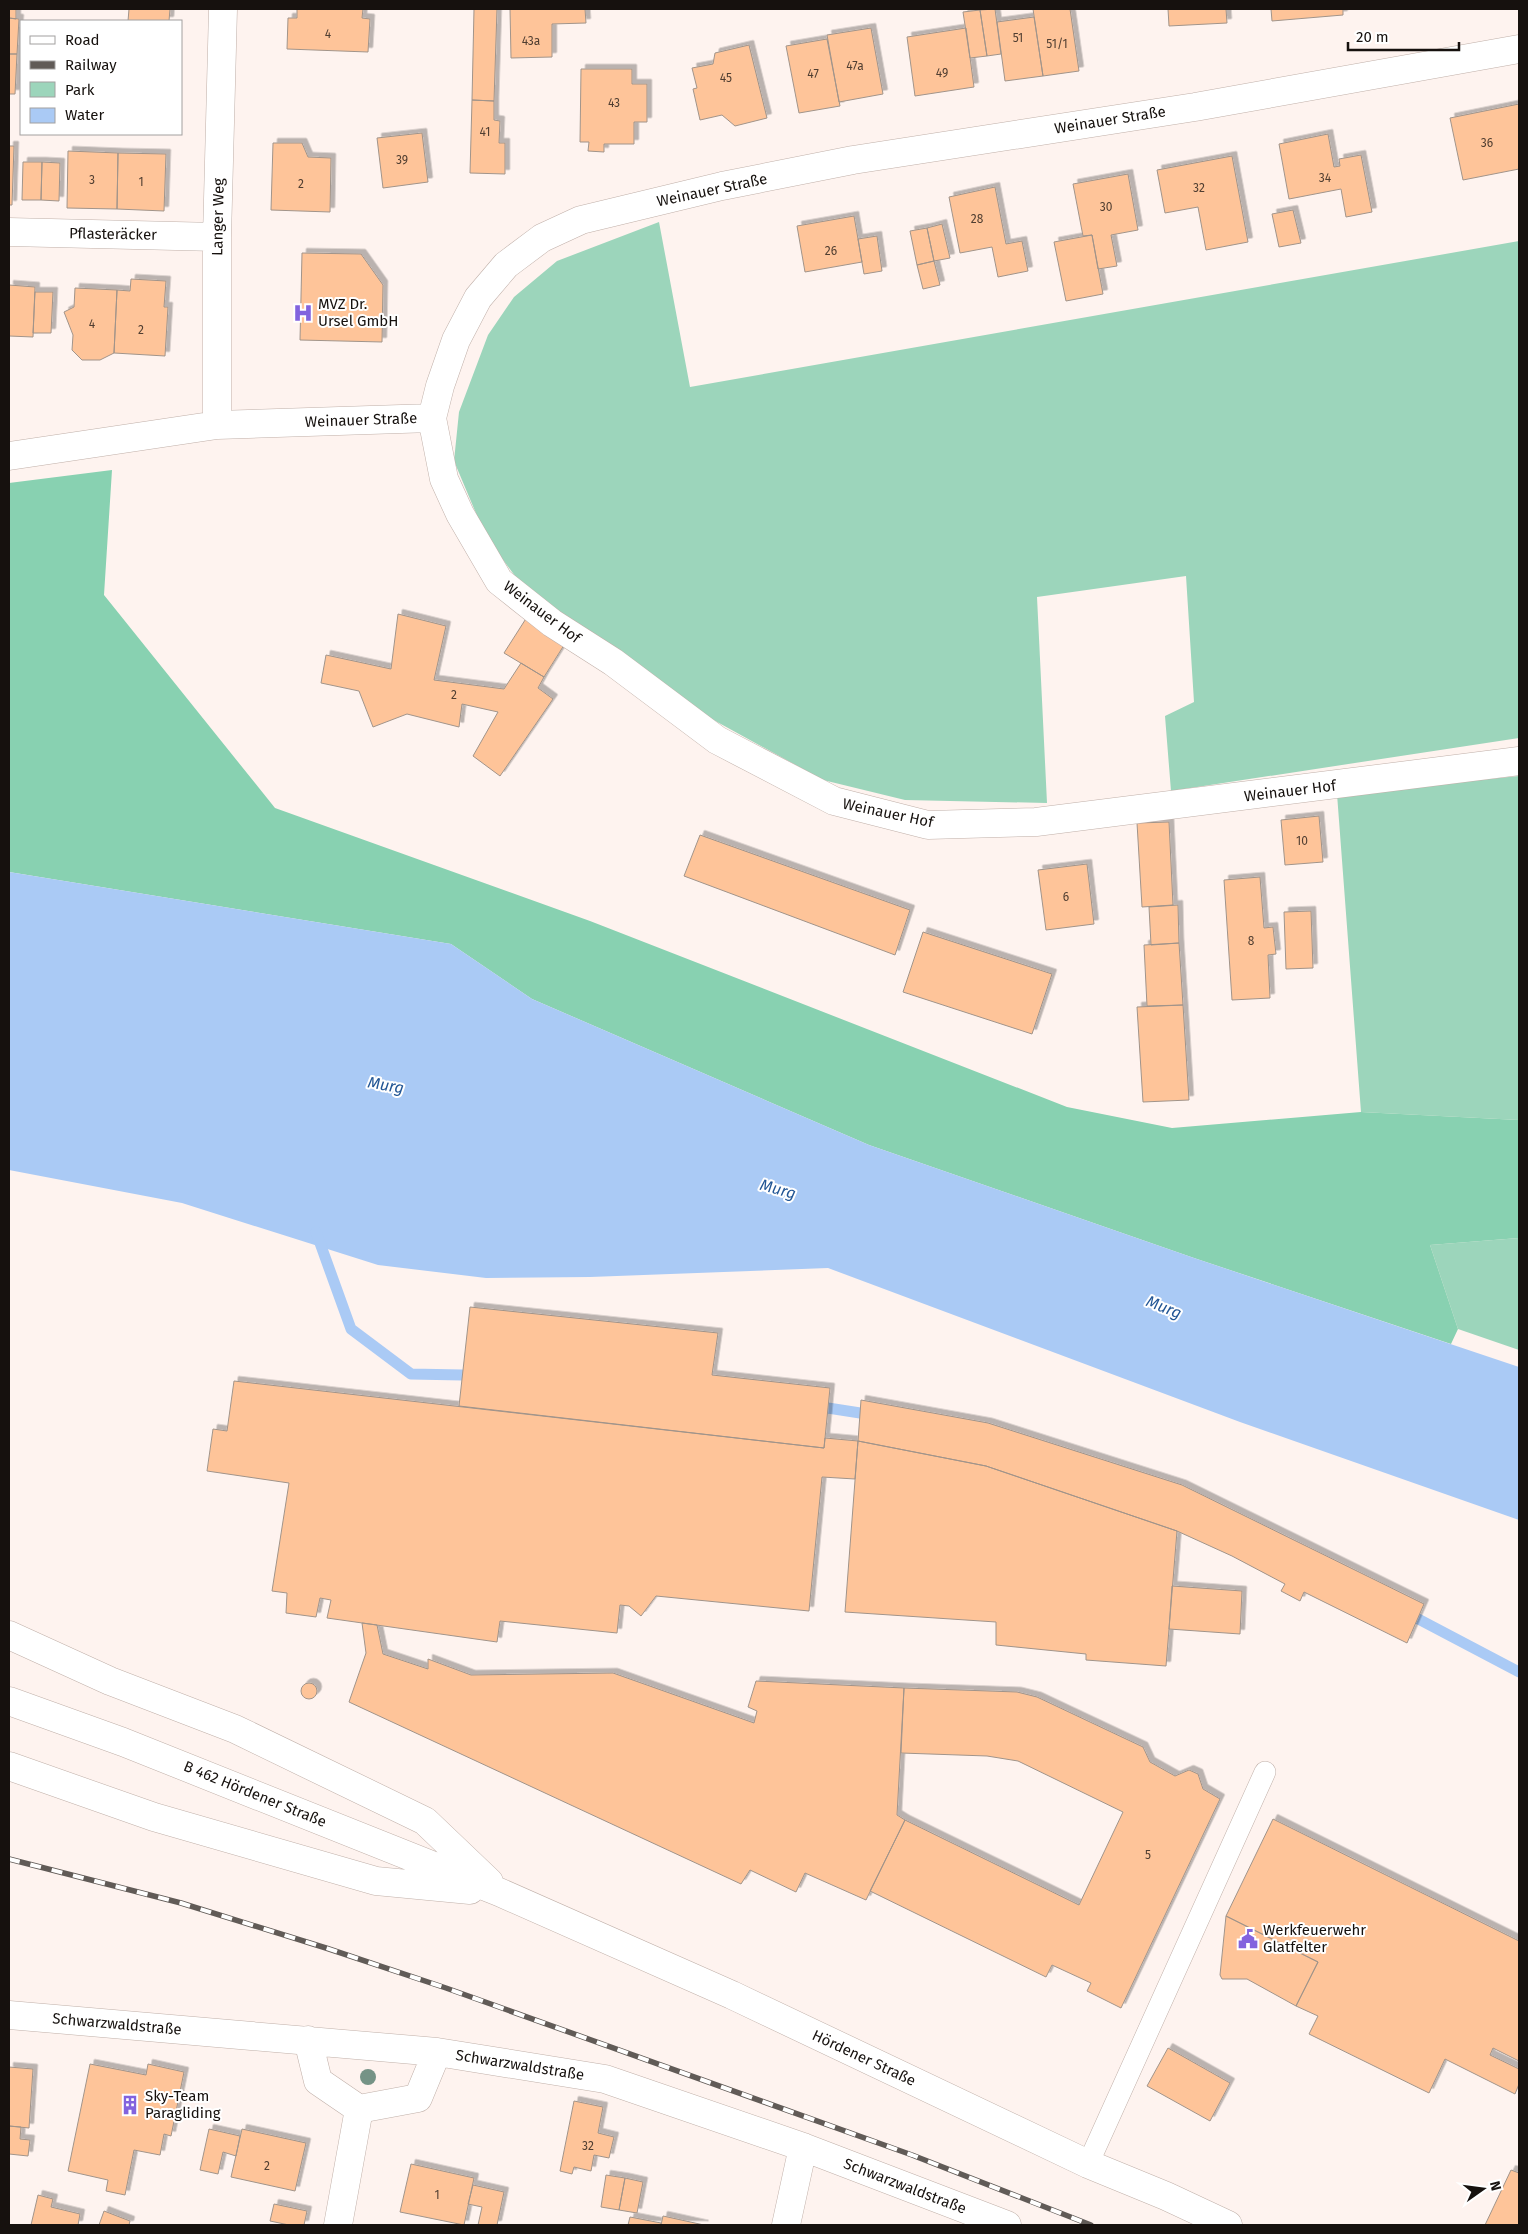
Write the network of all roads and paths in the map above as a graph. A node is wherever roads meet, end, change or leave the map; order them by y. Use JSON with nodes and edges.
{"nodes":[{"id":1,"x":223,"y":9,"type":"edge"},
{"id":2,"x":1519,"y":49,"type":"edge"},
{"id":3,"x":9,"y":232,"type":"edge"},
{"id":4,"x":217,"y":237,"type":"junction"},
{"id":5,"x":432,"y":418,"type":"junction"},
{"id":6,"x":217,"y":425,"type":"junction"},
{"id":7,"x":9,"y":456,"type":"edge"},
{"id":8,"x":1519,"y":761,"type":"edge"},
{"id":9,"x":9,"y":1635,"type":"edge"},
{"id":10,"x":9,"y":1702,"type":"edge"},
{"id":11,"x":9,"y":1766,"type":"edge"},
{"id":12,"x":1265,"y":1772,"type":"dead end"},
{"id":13,"x":499,"y":1892,"type":"junction"},
{"id":14,"x":9,"y":2015,"type":"edge"},
{"id":15,"x":308,"y":2040,"type":"junction"},
{"id":16,"x":437,"y":2052,"type":"junction"},
{"id":17,"x":360,"y":2109,"type":"junction"},
{"id":18,"x":803,"y":2146,"type":"junction"},
{"id":19,"x":1088,"y":2164,"type":"junction"},
{"id":20,"x":338,"y":2225,"type":"edge"},
{"id":21,"x":786,"y":2225,"type":"edge"},
{"id":22,"x":1007,"y":2225,"type":"edge"},
{"id":23,"x":1228,"y":2225,"type":"edge"}],
"edges":[{"from":1,"to":4,"type":"street","name":"Langer Weg"},
{"from":2,"to":5,"type":"street","name":"Weinauer Straße"},
{"from":3,"to":4,"type":"street","name":"Pflasteräcker"},
{"from":4,"to":6,"type":"street","name":"Langer Weg"},
{"from":5,"to":6,"type":"street","name":"Weinauer Straße"},
{"from":5,"to":8,"type":"street","name":"Weinauer Hof"},
{"from":6,"to":7,"type":"street","name":"Weinauer Straße"},
{"from":9,"to":13,"type":"street"},
{"from":10,"to":13,"type":"street","name":"B 462 Hördener Straße"},
{"from":11,"to":13,"type":"street"},
{"from":12,"to":19,"type":"lane"},
{"from":13,"to":19,"type":"street","name":"Hördener Straße"},
{"from":14,"to":15,"type":"street","name":"Schwarzwaldstraße"},
{"from":15,"to":16,"type":"street","name":"Schwarzwaldstraße"},
{"from":15,"to":17,"type":"street"},
{"from":16,"to":17,"type":"street"},
{"from":16,"to":18,"type":"street","name":"Schwarzwaldstraße"},
{"from":17,"to":20,"type":"street"},
{"from":18,"to":21,"type":"street"},
{"from":18,"to":22,"type":"street","name":"Schwarzwaldstraße"},
{"from":19,"to":23,"type":"street","name":"Hördener Straße"}]}
